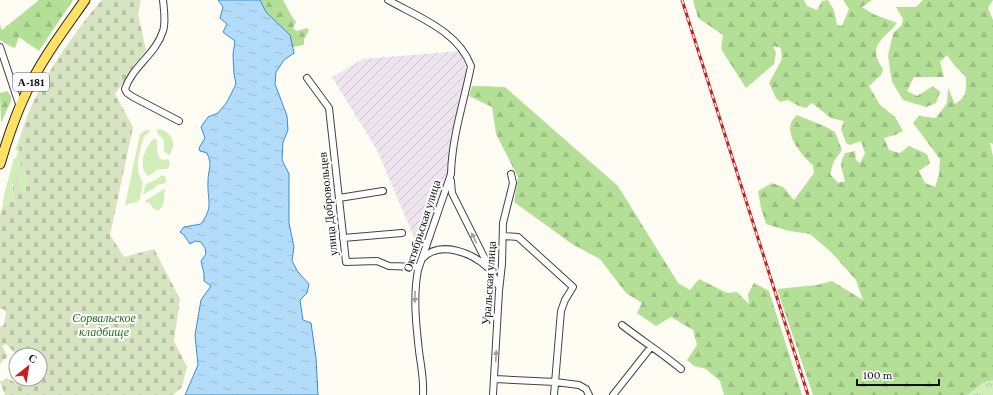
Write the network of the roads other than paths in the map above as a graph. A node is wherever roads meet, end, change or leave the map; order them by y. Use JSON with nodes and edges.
{"nodes":[{"id":1,"x":90,"y":0,"type":"edge"},
{"id":2,"x":163,"y":0,"type":"edge"},
{"id":3,"x":388,"y":0,"type":"edge"},
{"id":4,"x":82,"y":3,"type":"edge"},
{"id":5,"x":0,"y":47,"type":"edge"},
{"id":6,"x":307,"y":78,"type":"dead end"},
{"id":7,"x":20,"y":107,"type":"junction"},
{"id":8,"x":179,"y":121,"type":"dead end"},
{"id":9,"x":0,"y":164,"type":"edge"},
{"id":10,"x":451,"y":174,"type":"junction"},
{"id":11,"x":511,"y":174,"type":"dead end"},
{"id":12,"x":383,"y":191,"type":"dead end"},
{"id":13,"x":339,"y":198,"type":"junction"},
{"id":14,"x":402,"y":233,"type":"dead end"},
{"id":15,"x":503,"y":236,"type":"junction"},
{"id":16,"x":343,"y":238,"type":"junction"},
{"id":17,"x":422,"y":259,"type":"junction"},
{"id":18,"x":419,"y":267,"type":"junction"},
{"id":19,"x":491,"y":273,"type":"junction"},
{"id":20,"x":499,"y":291,"type":"junction"},
{"id":21,"x":622,"y":325,"type":"dead end"},
{"id":22,"x":651,"y":347,"type":"junction"},
{"id":23,"x":681,"y":369,"type":"dead end"},
{"id":24,"x":495,"y":379,"type":"junction"},
{"id":25,"x":555,"y":382,"type":"junction"},
{"id":26,"x":422,"y":395,"type":"edge"},
{"id":27,"x":493,"y":395,"type":"edge"},
{"id":28,"x":554,"y":395,"type":"edge"},
{"id":29,"x":589,"y":395,"type":"edge"},
{"id":30,"x":613,"y":395,"type":"edge"}],
"edges":[{"from":1,"to":4,"type":"street"},
{"from":2,"to":8,"type":"street"},
{"from":3,"to":10,"type":"street","name":"Октябрьская улица"},
{"from":4,"to":7,"type":"main road","number":"А-181"},
{"from":5,"to":7,"type":"street"},
{"from":6,"to":13,"type":"street","name":"улица Добровольцев"},
{"from":7,"to":9,"type":"main road","number":"А-181"},
{"from":10,"to":17,"type":"street","name":"Октябрьская улица"},
{"from":19,"to":10,"type":"street","one_way":true},
{"from":11,"to":15,"type":"street","name":"Уральская улица"},
{"from":12,"to":13,"type":"street"},
{"from":13,"to":16,"type":"street","name":"улица Добровольцев"},
{"from":14,"to":16,"type":"street"},
{"from":15,"to":20,"type":"street","name":"Уральская улица"},
{"from":15,"to":25,"type":"street"},
{"from":16,"to":18,"type":"street","name":"улица Добровольцев"},
{"from":17,"to":18,"type":"street","name":"Октябрьская улица"},
{"from":17,"to":19,"type":"street"},
{"from":18,"to":26,"type":"street","name":"Октябрьская улица","one_way":true},
{"from":19,"to":20,"type":"street"},
{"from":24,"to":20,"type":"street","name":"Уральская улица","one_way":true},
{"from":21,"to":22,"type":"street"},
{"from":22,"to":23,"type":"street"},
{"from":22,"to":30,"type":"street"},
{"from":24,"to":25,"type":"street"},
{"from":24,"to":27,"type":"street","name":"Уральская улица"},
{"from":25,"to":28,"type":"street"},
{"from":25,"to":29,"type":"street"}]}
